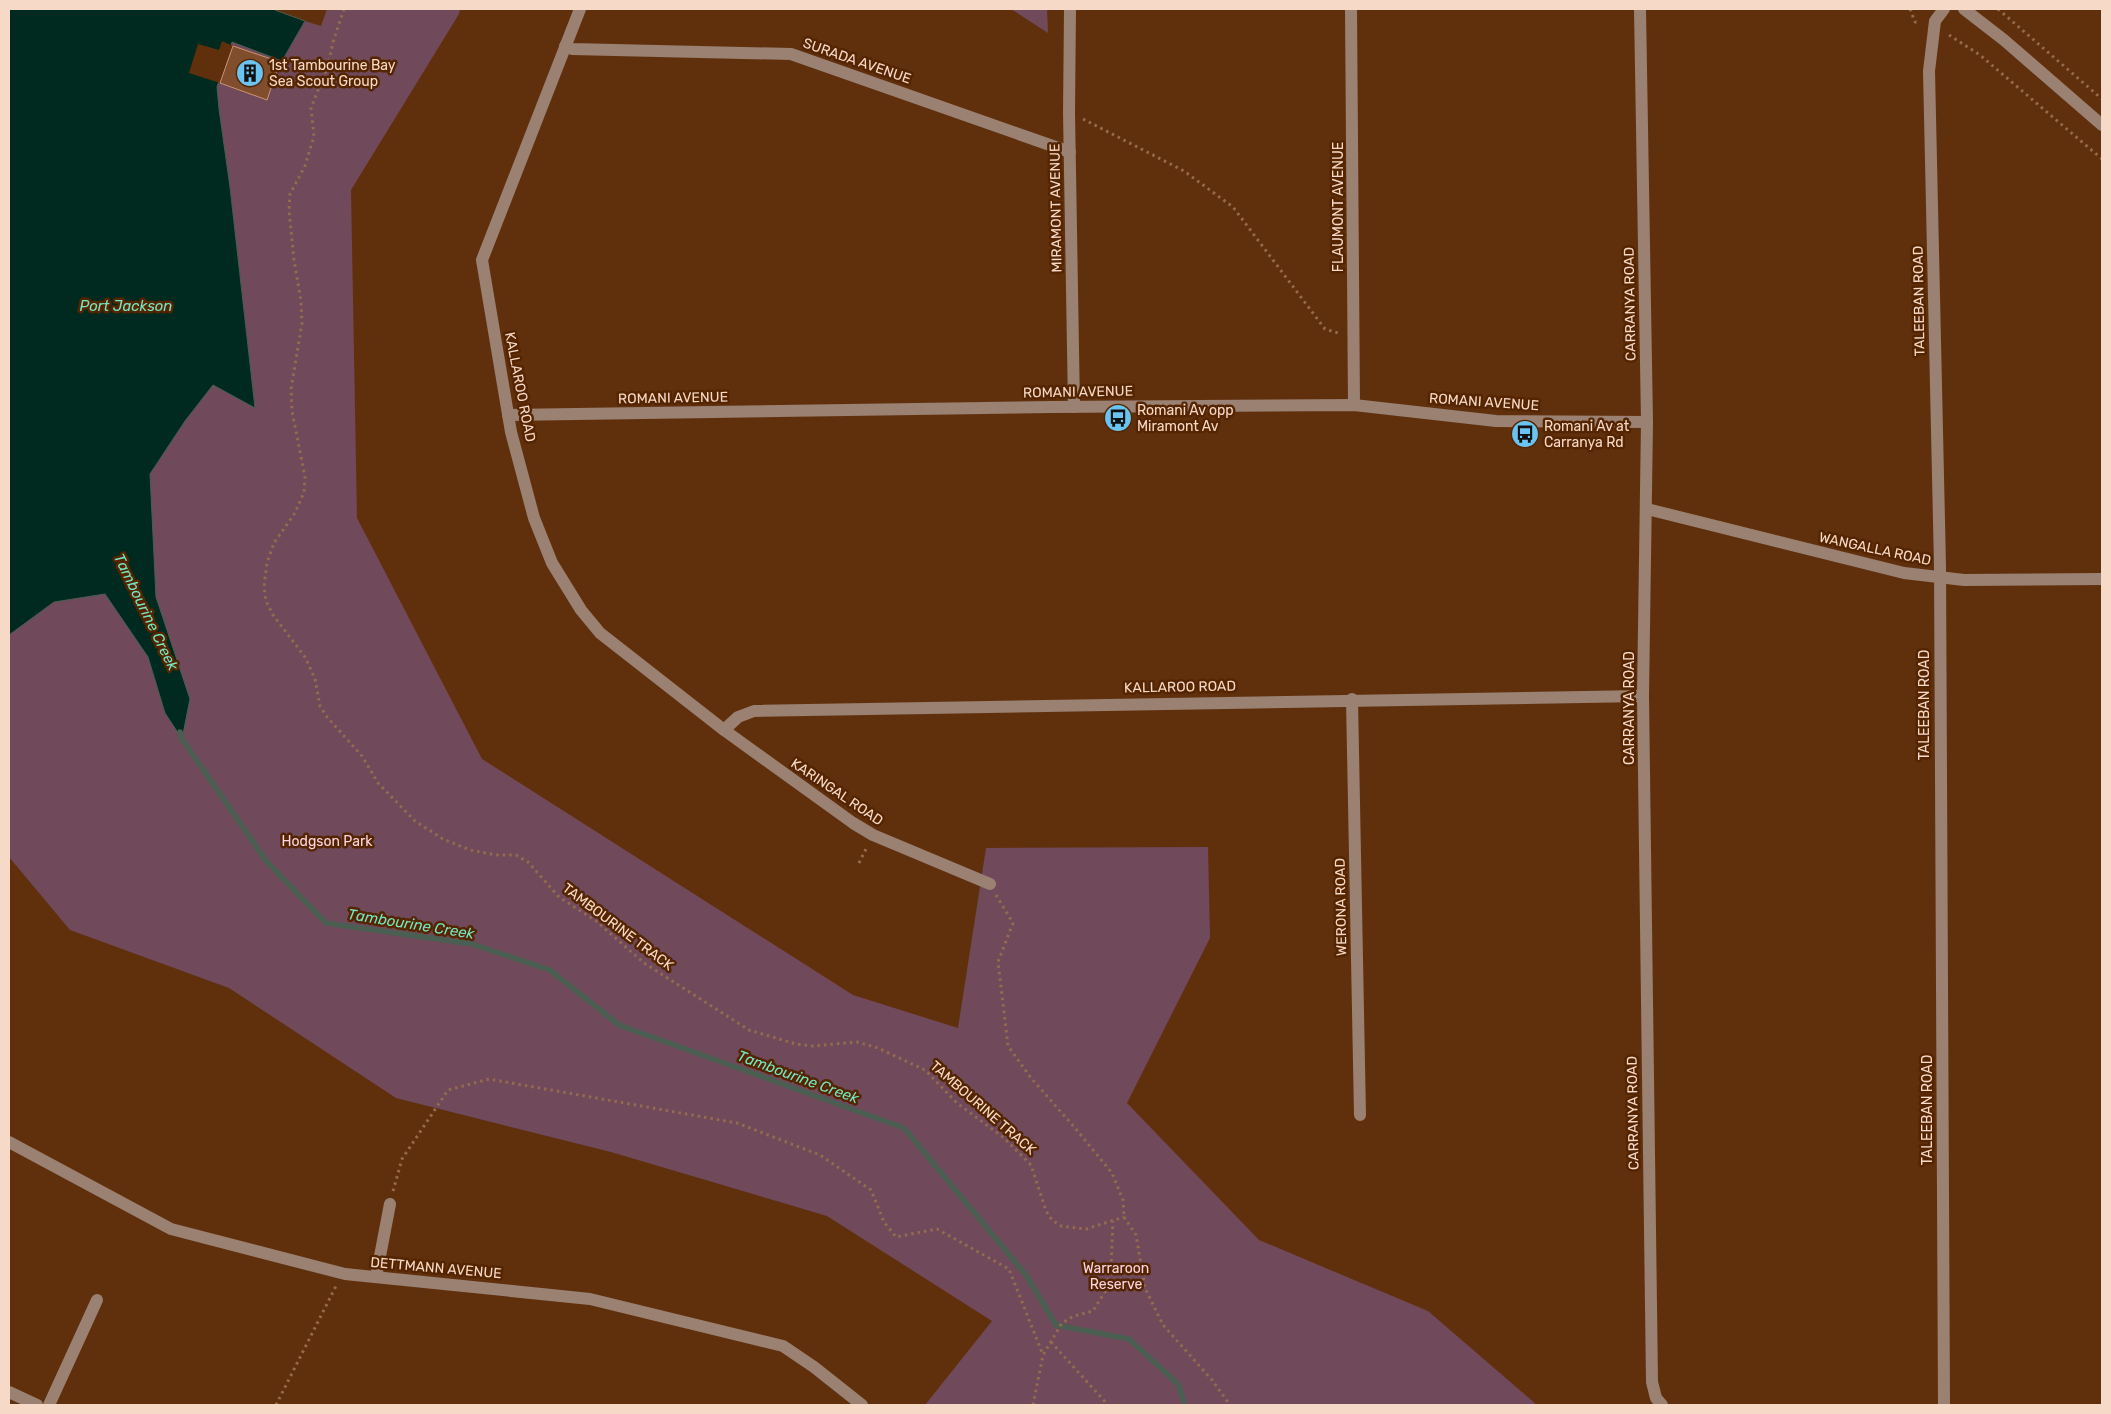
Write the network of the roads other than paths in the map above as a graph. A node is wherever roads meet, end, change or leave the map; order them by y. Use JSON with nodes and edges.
{"nodes":[{"id":1,"x":580,"y":9,"type":"edge"},
{"id":2,"x":1070,"y":9,"type":"edge"},
{"id":3,"x":1351,"y":9,"type":"edge"},
{"id":4,"x":1640,"y":9,"type":"edge"},
{"id":5,"x":1944,"y":9,"type":"edge"},
{"id":6,"x":1964,"y":9,"type":"edge"},
{"id":7,"x":565,"y":46,"type":"junction"},
{"id":8,"x":2102,"y":125,"type":"edge"},
{"id":9,"x":1070,"y":152,"type":"junction"},
{"id":10,"x":1354,"y":405,"type":"junction"},
{"id":11,"x":1074,"y":407,"type":"junction"},
{"id":12,"x":508,"y":415,"type":"junction"},
{"id":13,"x":1647,"y":422,"type":"junction"},
{"id":14,"x":1647,"y":509,"type":"junction"},
{"id":15,"x":1939,"y":578,"type":"junction"},
{"id":16,"x":2102,"y":579,"type":"edge"},
{"id":17,"x":1643,"y":696,"type":"junction"},
{"id":18,"x":1352,"y":699,"type":"junction"},
{"id":19,"x":707,"y":717,"type":"joint"},
{"id":20,"x":724,"y":730,"type":"junction"},
{"id":21,"x":990,"y":884,"type":"road end"},
{"id":22,"x":1360,"y":1114,"type":"dead end"},
{"id":23,"x":9,"y":1142,"type":"edge"},
{"id":24,"x":390,"y":1204,"type":"road end"},
{"id":25,"x":376,"y":1277,"type":"junction"},
{"id":26,"x":97,"y":1300,"type":"dead end"},
{"id":27,"x":9,"y":1392,"type":"edge"},
{"id":28,"x":37,"y":1405,"type":"edge"},
{"id":29,"x":49,"y":1405,"type":"edge"},
{"id":30,"x":862,"y":1405,"type":"edge"},
{"id":31,"x":1662,"y":1405,"type":"edge"},
{"id":32,"x":1944,"y":1405,"type":"edge"}],
"edges":[{"from":1,"to":7,"type":"street","name":"KALLAROO ROAD"},
{"from":2,"to":9,"type":"street","name":"MIRAMONT AVENUE"},
{"from":3,"to":10,"type":"street","name":"FLAUMONT AVENUE"},
{"from":4,"to":13,"type":"street","name":"CARRANYA ROAD"},
{"from":5,"to":15,"type":"street","name":"TALEEBAN ROAD"},
{"from":6,"to":8,"type":"street"},
{"from":7,"to":9,"type":"street","name":"SURADA AVENUE"},
{"from":7,"to":12,"type":"street","name":"KALLAROO ROAD"},
{"from":9,"to":11,"type":"street","name":"MIRAMONT AVENUE"},
{"from":10,"to":11,"type":"street","name":"ROMANI AVENUE"},
{"from":10,"to":13,"type":"street","name":"ROMANI AVENUE"},
{"from":11,"to":12,"type":"street","name":"ROMANI AVENUE"},
{"from":12,"to":19,"type":"street","name":"KALLAROO ROAD"},
{"from":13,"to":14,"type":"street","name":"CARRANYA ROAD"},
{"from":14,"to":15,"type":"street","name":"WANGALLA ROAD"},
{"from":14,"to":17,"type":"street","name":"CARRANYA ROAD"},
{"from":15,"to":16,"type":"street","name":"WANGALLA ROAD"},
{"from":15,"to":32,"type":"street","name":"TALEEBAN ROAD"},
{"from":17,"to":18,"type":"street","name":"KALLAROO ROAD"},
{"from":17,"to":31,"type":"street","name":"CARRANYA ROAD"},
{"from":18,"to":20,"type":"street","name":"KALLAROO ROAD"},
{"from":18,"to":22,"type":"street","name":"WERONA ROAD"},
{"from":19,"to":20,"type":"street","name":"KARINGAL ROAD"},
{"from":20,"to":21,"type":"street","name":"KARINGAL ROAD"},
{"from":23,"to":25,"type":"street","name":"DETTMANN AVENUE"},
{"from":24,"to":25,"type":"street"},
{"from":25,"to":30,"type":"street","name":"DETTMANN AVENUE"},
{"from":26,"to":29,"type":"street"},
{"from":27,"to":28,"type":"street"}]}
